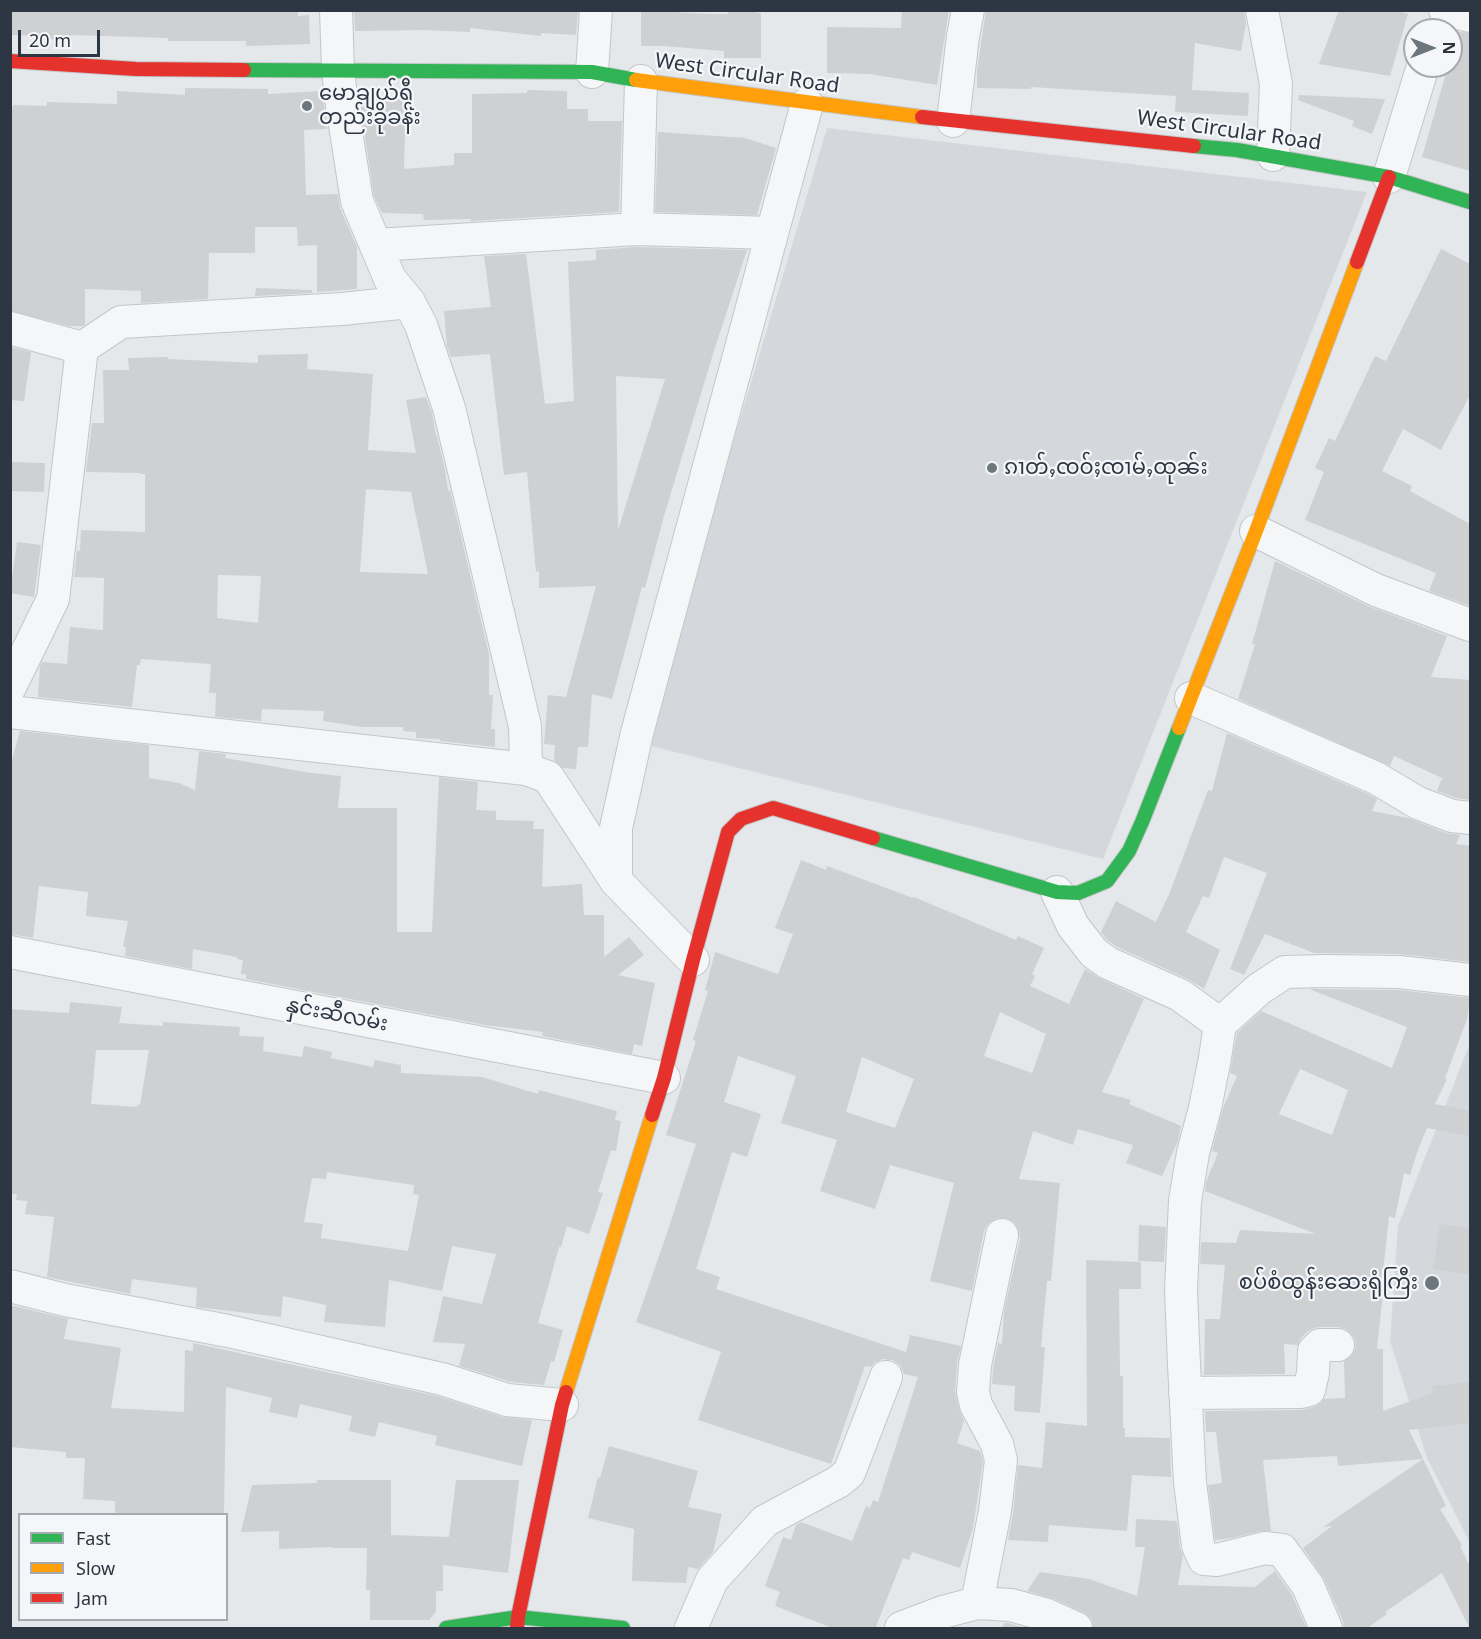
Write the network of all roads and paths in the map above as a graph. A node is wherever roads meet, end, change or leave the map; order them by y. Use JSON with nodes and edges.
{"nodes":[{"id":1,"x":336,"y":10,"type":"edge"},
{"id":2,"x":596,"y":10,"type":"edge"},
{"id":3,"x":968,"y":10,"type":"edge"},
{"id":4,"x":1262,"y":10,"type":"edge"},
{"id":5,"x":1445,"y":10,"type":"edge"},
{"id":6,"x":1470,"y":16,"type":"edge"},
{"id":7,"x":10,"y":61,"type":"edge"},
{"id":8,"x":338,"y":70,"type":"junction"},
{"id":9,"x":592,"y":72,"type":"junction"},
{"id":10,"x":1419,"y":78,"type":"edge"},
{"id":11,"x":641,"y":81,"type":"junction"},
{"id":12,"x":807,"y":104,"type":"junction"},
{"id":13,"x":953,"y":121,"type":"junction"},
{"id":14,"x":1273,"y":155,"type":"junction"},
{"id":15,"x":1389,"y":177,"type":"junction"},
{"id":16,"x":1470,"y":202,"type":"edge"},
{"id":17,"x":637,"y":229,"type":"junction"},
{"id":18,"x":772,"y":232,"type":"junction"},
{"id":19,"x":376,"y":245,"type":"junction"},
{"id":20,"x":409,"y":302,"type":"junction"},
{"id":21,"x":10,"y":328,"type":"edge"},
{"id":22,"x":82,"y":348,"type":"junction"},
{"id":23,"x":1256,"y":531,"type":"junction"},
{"id":24,"x":1470,"y":625,"type":"edge"},
{"id":25,"x":10,"y":687,"type":"edge"},
{"id":26,"x":1191,"y":698,"type":"junction"},
{"id":27,"x":10,"y":712,"type":"edge"},
{"id":28,"x":526,"y":769,"type":"junction"},
{"id":29,"x":1470,"y":818,"type":"edge"},
{"id":30,"x":616,"y":881,"type":"junction"},
{"id":31,"x":1057,"y":892,"type":"junction"},
{"id":32,"x":10,"y":952,"type":"edge"},
{"id":33,"x":693,"y":960,"type":"junction"},
{"id":34,"x":1470,"y":980,"type":"edge"},
{"id":35,"x":1220,"y":1024,"type":"junction"},
{"id":36,"x":664,"y":1078,"type":"junction"},
{"id":37,"x":1002,"y":1236,"type":"dead end"},
{"id":38,"x":10,"y":1286,"type":"edge"},
{"id":39,"x":1338,"y":1345,"type":"dead end"},
{"id":40,"x":885,"y":1377,"type":"dead end"},
{"id":41,"x":1185,"y":1393,"type":"junction"},
{"id":42,"x":562,"y":1405,"type":"junction"},
{"id":43,"x":976,"y":1603,"type":"junction"},
{"id":44,"x":517,"y":1623,"type":"edge"},
{"id":45,"x":446,"y":1629,"type":"edge"},
{"id":46,"x":623,"y":1629,"type":"edge"},
{"id":47,"x":690,"y":1629,"type":"edge"},
{"id":48,"x":901,"y":1629,"type":"edge"},
{"id":49,"x":1076,"y":1629,"type":"edge"},
{"id":50,"x":1326,"y":1629,"type":"edge"}],
"edges":[{"from":1,"to":8,"type":"street"},
{"from":2,"to":9,"type":"street"},
{"from":3,"to":13,"type":"street"},
{"from":4,"to":14,"type":"street"},
{"from":5,"to":6,"type":"street"},
{"from":7,"to":8,"type":"main road","name":"West Circular Road"},
{"from":8,"to":9,"type":"main road","name":"West Circular Road"},
{"from":8,"to":19,"type":"street"},
{"from":9,"to":11,"type":"main road","name":"West Circular Road"},
{"from":10,"to":15,"type":"street"},
{"from":11,"to":12,"type":"main road","name":"West Circular Road"},
{"from":11,"to":17,"type":"street"},
{"from":12,"to":13,"type":"main road","name":"West Circular Road"},
{"from":12,"to":18,"type":"street"},
{"from":13,"to":14,"type":"main road","name":"West Circular Road"},
{"from":14,"to":15,"type":"main road","name":"West Circular Road"},
{"from":15,"to":16,"type":"main road","name":"West Circular Road"},
{"from":15,"to":23,"type":"main road"},
{"from":17,"to":18,"type":"street"},
{"from":17,"to":19,"type":"street"},
{"from":18,"to":30,"type":"street"},
{"from":19,"to":20,"type":"street"},
{"from":20,"to":22,"type":"street"},
{"from":20,"to":28,"type":"street"},
{"from":21,"to":22,"type":"street"},
{"from":22,"to":25,"type":"street"},
{"from":23,"to":24,"type":"street"},
{"from":23,"to":26,"type":"main road"},
{"from":26,"to":29,"type":"street"},
{"from":26,"to":31,"type":"main road"},
{"from":27,"to":28,"type":"street"},
{"from":28,"to":30,"type":"street"},
{"from":30,"to":33,"type":"street"},
{"from":31,"to":33,"type":"main road"},
{"from":31,"to":35,"type":"street"},
{"from":32,"to":36,"type":"street","name":"နှင်းဆီလမ်း"},
{"from":33,"to":36,"type":"main road"},
{"from":34,"to":35,"type":"street"},
{"from":35,"to":41,"type":"street"},
{"from":36,"to":42,"type":"main road"},
{"from":37,"to":43,"type":"street"},
{"from":38,"to":42,"type":"street"},
{"from":39,"to":41,"type":"street"},
{"from":40,"to":47,"type":"street"},
{"from":41,"to":50,"type":"street"},
{"from":42,"to":44,"type":"main road"},
{"from":43,"to":48,"type":"street"},
{"from":43,"to":49,"type":"street"},
{"from":44,"to":45,"type":"main road"},
{"from":44,"to":46,"type":"main road"}]}
